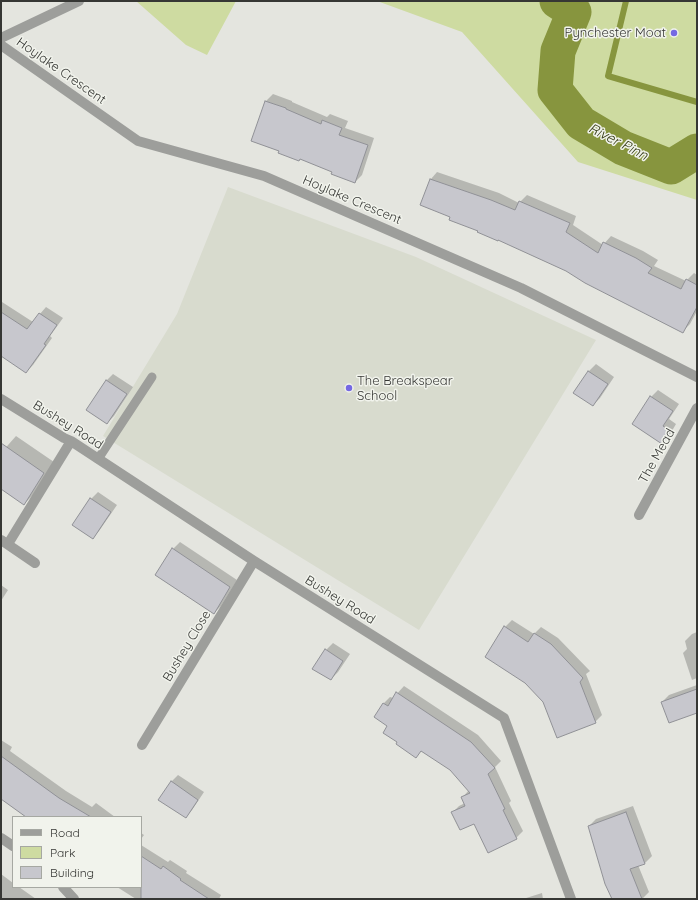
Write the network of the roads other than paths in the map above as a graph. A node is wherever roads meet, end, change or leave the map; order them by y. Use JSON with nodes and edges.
{"nodes":[{"id":1,"x":79,"y":1,"type":"edge"},
{"id":2,"x":1,"y":38,"type":"edge"},
{"id":3,"x":1,"y":46,"type":"edge"},
{"id":4,"x":152,"y":377,"type":"dead end"},
{"id":5,"x":697,"y":377,"type":"edge"},
{"id":6,"x":1,"y":399,"type":"edge"},
{"id":7,"x":697,"y":408,"type":"edge"},
{"id":8,"x":72,"y":441,"type":"junction"},
{"id":9,"x":98,"y":458,"type":"junction"},
{"id":10,"x":639,"y":515,"type":"dead end"},
{"id":11,"x":5,"y":542,"type":"edge"},
{"id":12,"x":254,"y":561,"type":"junction"},
{"id":13,"x":35,"y":563,"type":"dead end"},
{"id":14,"x":142,"y":745,"type":"dead end"},
{"id":15,"x":1,"y":838,"type":"edge"},
{"id":16,"x":12,"y":845,"type":"edge"},
{"id":17,"x":64,"y":888,"type":"edge"},
{"id":18,"x":74,"y":899,"type":"edge"},
{"id":19,"x":571,"y":899,"type":"edge"}],
"edges":[{"from":1,"to":2,"type":"street"},
{"from":3,"to":5,"type":"street","name":"Hoylake Crescent"},
{"from":4,"to":9,"type":"lane"},
{"from":6,"to":8,"type":"street","name":"Bushey Road"},
{"from":7,"to":10,"type":"street","name":"The Mead"},
{"from":8,"to":9,"type":"street","name":"Bushey Road"},
{"from":8,"to":11,"type":"street"},
{"from":9,"to":12,"type":"street","name":"Bushey Road"},
{"from":11,"to":13,"type":"street"},
{"from":12,"to":14,"type":"street","name":"Bushey Close"},
{"from":12,"to":19,"type":"street","name":"Bushey Road"},
{"from":15,"to":16,"type":"street"},
{"from":17,"to":18,"type":"street"}]}
